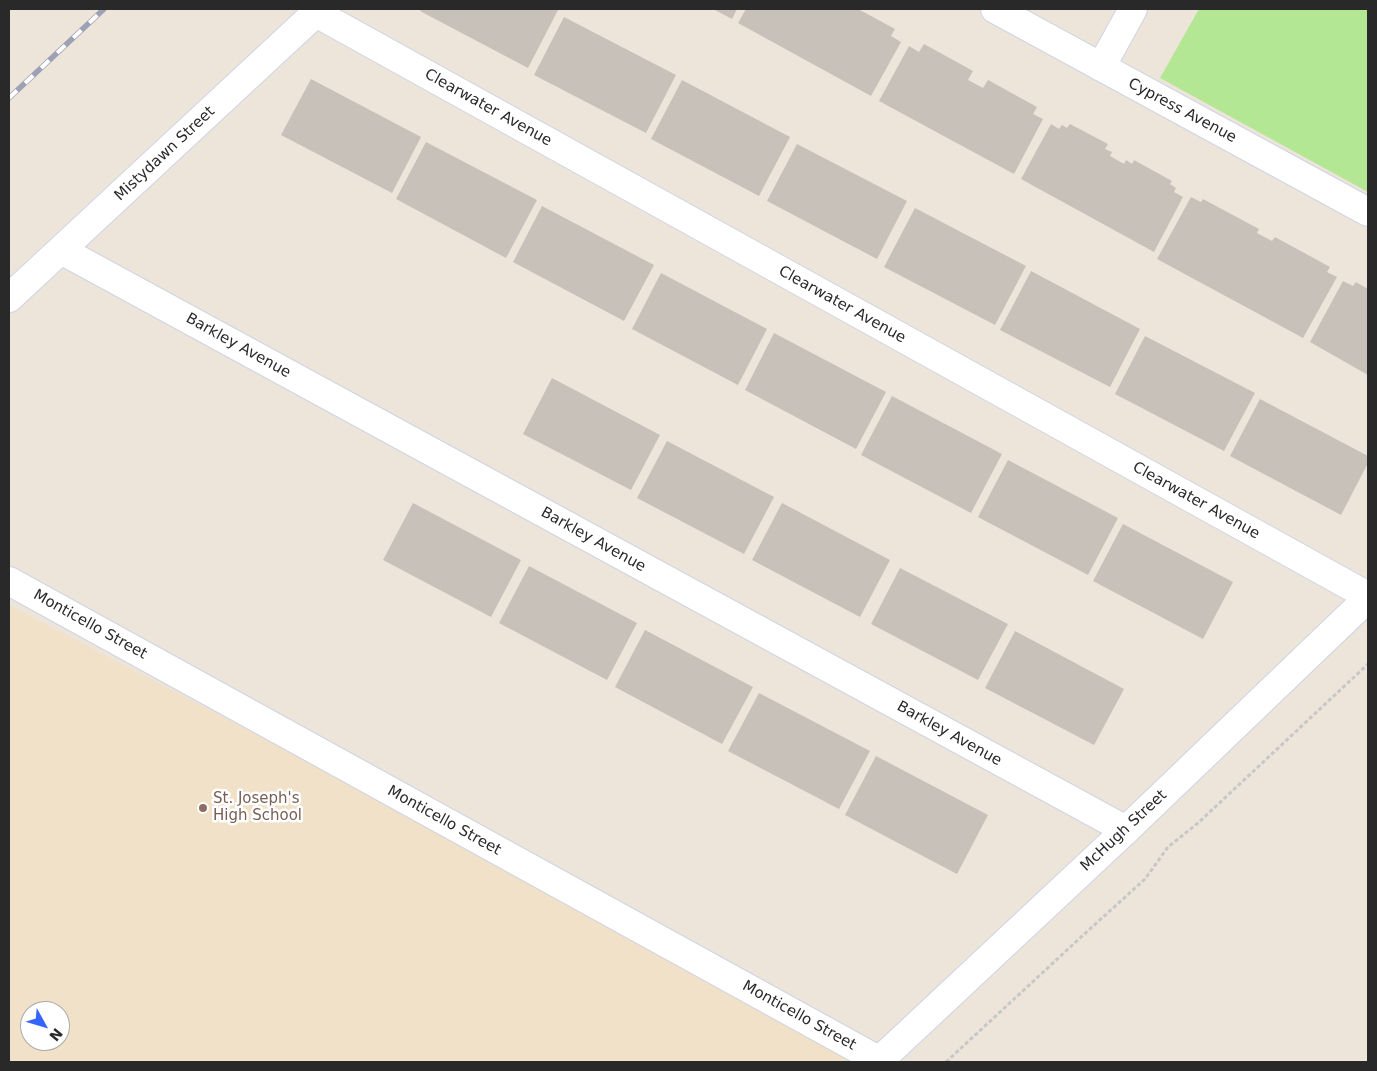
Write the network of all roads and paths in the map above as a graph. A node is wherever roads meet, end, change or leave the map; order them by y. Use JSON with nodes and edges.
{"nodes":[{"id":1,"x":995,"y":9,"type":"edge"},
{"id":2,"x":1133,"y":9,"type":"edge"},
{"id":3,"x":318,"y":11,"type":"edge"},
{"id":4,"x":1101,"y":67,"type":"junction"},
{"id":5,"x":1368,"y":212,"type":"edge"},
{"id":6,"x":61,"y":250,"type":"junction"},
{"id":7,"x":9,"y":298,"type":"edge"},
{"id":8,"x":9,"y":581,"type":"edge"},
{"id":9,"x":1368,"y":597,"type":"edge"},
{"id":10,"x":1368,"y":664,"type":"edge"},
{"id":11,"x":1126,"y":830,"type":"junction"},
{"id":12,"x":879,"y":1061,"type":"edge"},
{"id":13,"x":946,"y":1062,"type":"edge"}],
"edges":[{"from":1,"to":4,"type":"street","name":"Cypress Avenue"},
{"from":2,"to":4,"type":"street"},
{"from":3,"to":6,"type":"street","name":"Mistydawn Street"},
{"from":3,"to":9,"type":"street","name":"Clearwater Avenue"},
{"from":4,"to":5,"type":"street","name":"Cypress Avenue"},
{"from":6,"to":7,"type":"street","name":"Mistydawn Street"},
{"from":6,"to":11,"type":"street","name":"Barkley Avenue"},
{"from":8,"to":12,"type":"street","name":"Monticello Street"},
{"from":9,"to":11,"type":"street","name":"McHugh Street"},
{"from":10,"to":13,"type":"path"},
{"from":11,"to":12,"type":"street","name":"McHugh Street"}]}
